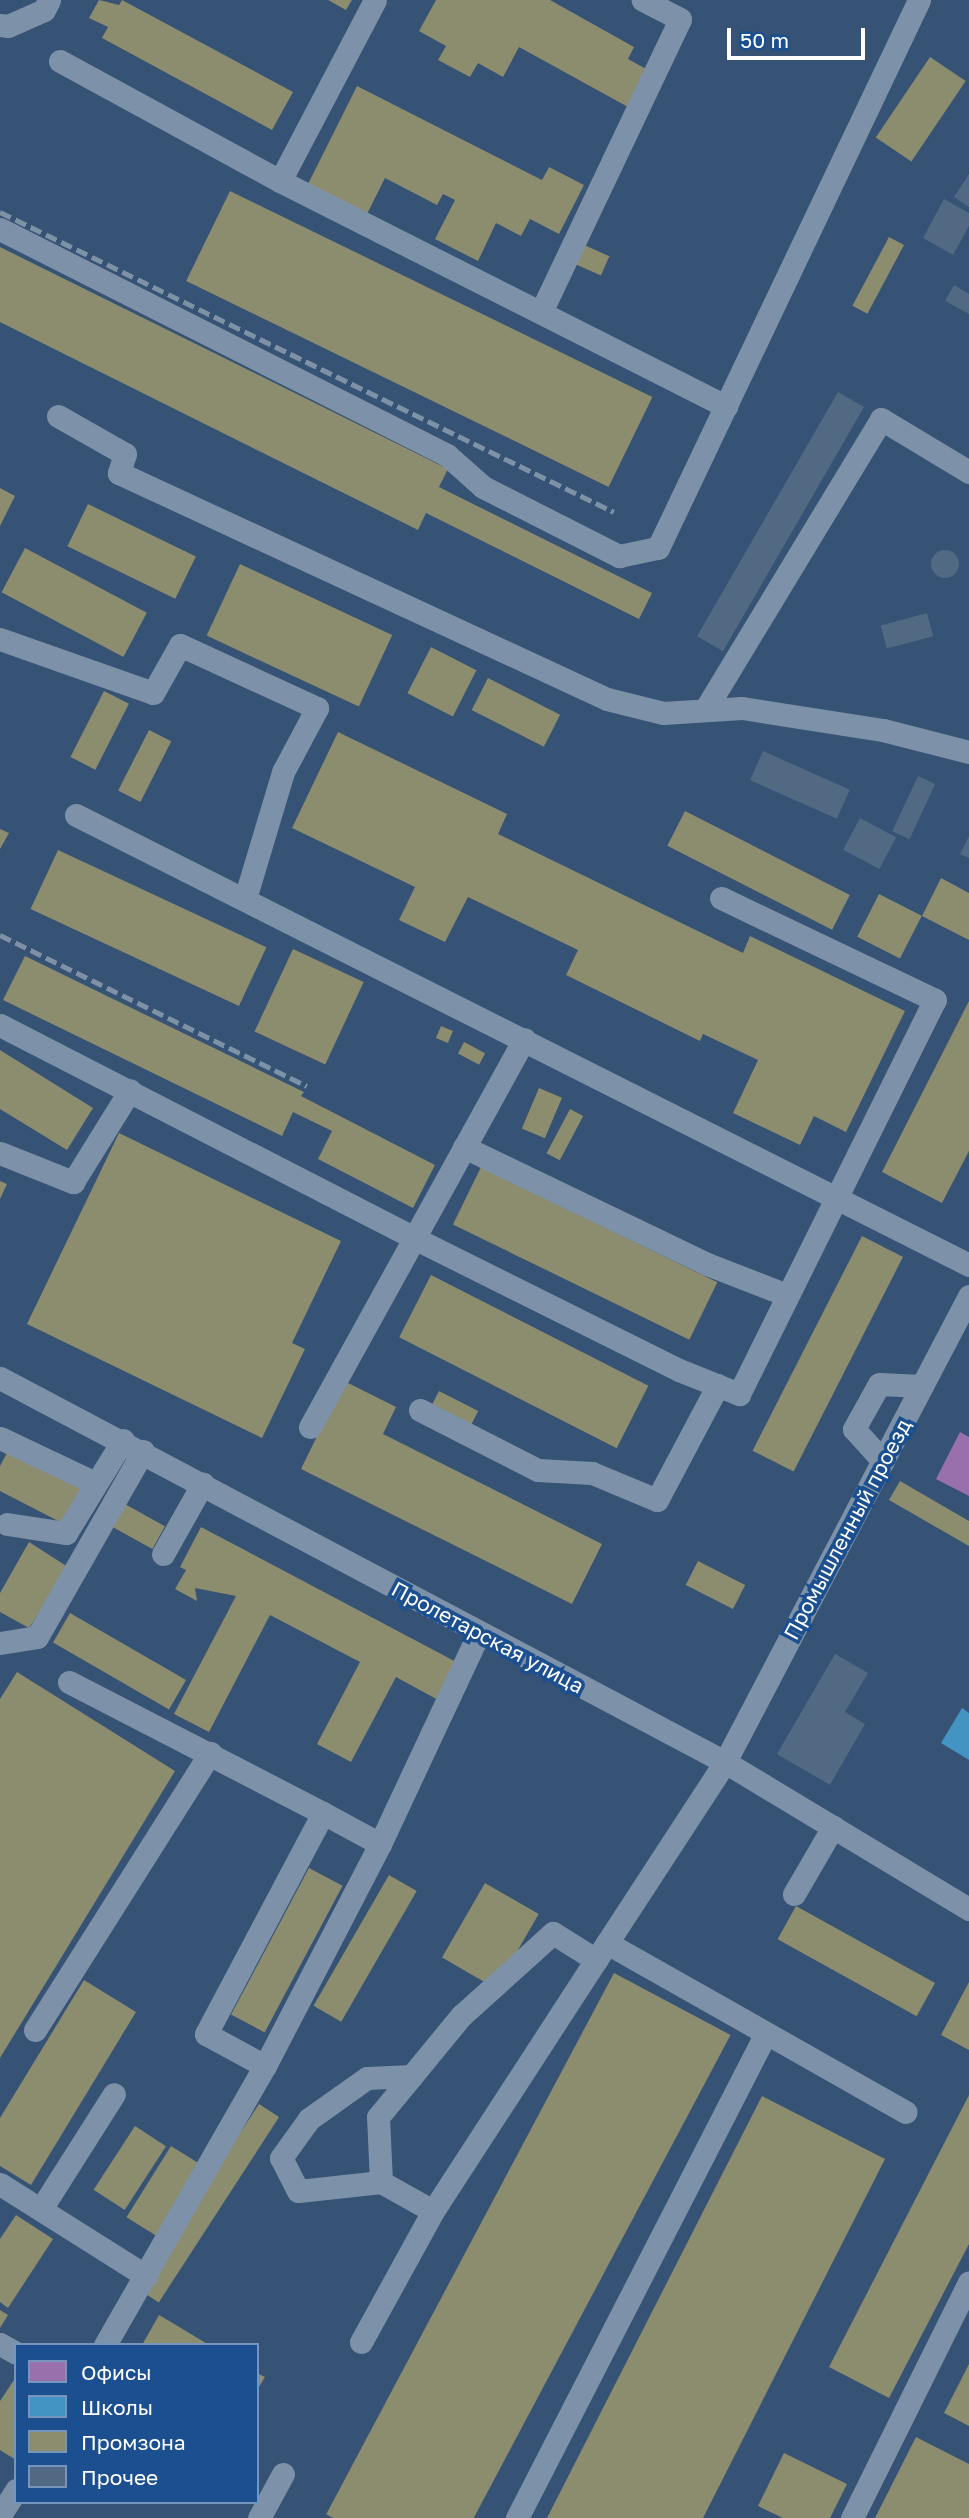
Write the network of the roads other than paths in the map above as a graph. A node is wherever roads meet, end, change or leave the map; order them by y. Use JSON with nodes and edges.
{"nodes":[{"id":1,"x":50,"y":0,"type":"edge"},
{"id":2,"x":375,"y":0,"type":"edge"},
{"id":3,"x":643,"y":0,"type":"edge"},
{"id":4,"x":919,"y":0,"type":"edge"},
{"id":5,"x":0,"y":25,"type":"edge"},
{"id":6,"x":60,"y":61,"type":"dead end"},
{"id":7,"x":280,"y":181,"type":"junction"},
{"id":8,"x":0,"y":229,"type":"edge"},
{"id":9,"x":541,"y":312,"type":"junction"},
{"id":10,"x":726,"y":406,"type":"junction"},
{"id":11,"x":58,"y":416,"type":"dead end"},
{"id":12,"x":969,"y":472,"type":"edge"},
{"id":13,"x":0,"y":639,"type":"edge"},
{"id":14,"x":705,"y":710,"type":"junction"},
{"id":15,"x":969,"y":752,"type":"edge"},
{"id":16,"x":76,"y":815,"type":"dead end"},
{"id":17,"x":721,"y":898,"type":"dead end"},
{"id":18,"x":245,"y":899,"type":"junction"},
{"id":19,"x":0,"y":1025,"type":"edge"},
{"id":20,"x":524,"y":1039,"type":"junction"},
{"id":21,"x":130,"y":1090,"type":"junction"},
{"id":22,"x":464,"y":1147,"type":"junction"},
{"id":23,"x":0,"y":1153,"type":"edge"},
{"id":24,"x":838,"y":1198,"type":"junction"},
{"id":25,"x":414,"y":1238,"type":"junction"},
{"id":26,"x":969,"y":1265,"type":"edge"},
{"id":27,"x":786,"y":1296,"type":"junction"},
{"id":28,"x":969,"y":1296,"type":"edge"},
{"id":29,"x":0,"y":1378,"type":"edge"},
{"id":30,"x":718,"y":1385,"type":"junction"},
{"id":31,"x":922,"y":1386,"type":"junction"},
{"id":32,"x":420,"y":1410,"type":"dead end"},
{"id":33,"x":310,"y":1427,"type":"dead end"},
{"id":34,"x":0,"y":1438,"type":"edge"},
{"id":35,"x":122,"y":1440,"type":"junction"},
{"id":36,"x":143,"y":1451,"type":"junction"},
{"id":37,"x":883,"y":1461,"type":"junction"},
{"id":38,"x":95,"y":1483,"type":"junction"},
{"id":39,"x":203,"y":1483,"type":"junction"},
{"id":40,"x":7,"y":1524,"type":"dead end"},
{"id":41,"x":163,"y":1553,"type":"dead end"},
{"id":42,"x":480,"y":1633,"type":"junction"},
{"id":43,"x":1,"y":1642,"type":"edge"},
{"id":44,"x":69,"y":1682,"type":"dead end"},
{"id":45,"x":210,"y":1754,"type":"junction"},
{"id":46,"x":725,"y":1762,"type":"junction"},
{"id":47,"x":323,"y":1813,"type":"junction"},
{"id":48,"x":833,"y":1827,"type":"junction"},
{"id":49,"x":380,"y":1844,"type":"junction"},
{"id":50,"x":794,"y":1894,"type":"dead end"},
{"id":51,"x":969,"y":1909,"type":"edge"},
{"id":52,"x":601,"y":1952,"type":"junction"},
{"id":53,"x":35,"y":2030,"type":"dead end"},
{"id":54,"x":766,"y":2033,"type":"junction"},
{"id":55,"x":265,"y":2066,"type":"junction"},
{"id":56,"x":412,"y":2076,"type":"junction"},
{"id":57,"x":114,"y":2094,"type":"dead end"},
{"id":58,"x":906,"y":2112,"type":"dead end"},
{"id":59,"x":382,"y":2182,"type":"junction"},
{"id":60,"x":0,"y":2184,"type":"edge"},
{"id":61,"x":41,"y":2209,"type":"junction"},
{"id":62,"x":433,"y":2211,"type":"junction"},
{"id":63,"x":146,"y":2276,"type":"junction"},
{"id":64,"x":969,"y":2282,"type":"edge"},
{"id":65,"x":361,"y":2342,"type":"dead end"},
{"id":66,"x":106,"y":2343,"type":"edge"},
{"id":67,"x":284,"y":2474,"type":"dead end"},
{"id":68,"x":14,"y":2493,"type":"edge"},
{"id":69,"x":0,"y":2515,"type":"edge"},
{"id":70,"x":259,"y":2518,"type":"edge"},
{"id":71,"x":517,"y":2518,"type":"edge"},
{"id":72,"x":852,"y":2518,"type":"edge"}],
"edges":[{"from":1,"to":5,"type":"street"},
{"from":2,"to":7,"type":"street"},
{"from":3,"to":9,"type":"street"},
{"from":4,"to":10,"type":"street"},
{"from":6,"to":7,"type":"street"},
{"from":7,"to":9,"type":"street"},
{"from":8,"to":10,"type":"street"},
{"from":9,"to":10,"type":"street"},
{"from":11,"to":14,"type":"street"},
{"from":12,"to":14,"type":"street"},
{"from":13,"to":18,"type":"street"},
{"from":14,"to":15,"type":"street"},
{"from":16,"to":18,"type":"street"},
{"from":17,"to":24,"type":"street"},
{"from":18,"to":20,"type":"street"},
{"from":19,"to":21,"type":"street"},
{"from":20,"to":22,"type":"street"},
{"from":20,"to":24,"type":"street"},
{"from":21,"to":23,"type":"street"},
{"from":21,"to":25,"type":"street"},
{"from":22,"to":25,"type":"street"},
{"from":22,"to":27,"type":"street"},
{"from":24,"to":26,"type":"street"},
{"from":24,"to":27,"type":"street"},
{"from":25,"to":30,"type":"street"},
{"from":25,"to":33,"type":"street"},
{"from":27,"to":30,"type":"street"},
{"from":28,"to":31,"type":"street","name":"Промышленный проезд"},
{"from":29,"to":35,"type":"street","name":"Пролетарская улица"},
{"from":30,"to":32,"type":"street"},
{"from":31,"to":37,"type":"street","name":"Промышленный проезд"},
{"from":31,"to":37,"type":"street"},
{"from":34,"to":38,"type":"street"},
{"from":35,"to":36,"type":"street","name":"Пролетарская улица"},
{"from":35,"to":38,"type":"street"},
{"from":36,"to":39,"type":"street","name":"Пролетарская улица"},
{"from":36,"to":43,"type":"street"},
{"from":37,"to":46,"type":"street","name":"Промышленный проезд"},
{"from":38,"to":40,"type":"street"},
{"from":39,"to":41,"type":"street"},
{"from":39,"to":42,"type":"street","name":"Пролетарская улица"},
{"from":42,"to":46,"type":"street","name":"Пролетарская улица"},
{"from":42,"to":49,"type":"street"},
{"from":44,"to":45,"type":"street"},
{"from":45,"to":47,"type":"street"},
{"from":45,"to":53,"type":"street"},
{"from":46,"to":48,"type":"street","name":"Пролетарская улица"},
{"from":46,"to":52,"type":"street","name":"Промышленный проезд"},
{"from":47,"to":49,"type":"street"},
{"from":47,"to":55,"type":"street"},
{"from":48,"to":50,"type":"street"},
{"from":48,"to":51,"type":"street","name":"Пролетарская улица"},
{"from":49,"to":55,"type":"street"},
{"from":52,"to":54,"type":"street"},
{"from":52,"to":56,"type":"street"},
{"from":52,"to":62,"type":"street","name":"Промышленный проезд"},
{"from":54,"to":58,"type":"street"},
{"from":54,"to":71,"type":"street"},
{"from":55,"to":63,"type":"street"},
{"from":56,"to":59,"type":"street"},
{"from":56,"to":59,"type":"street"},
{"from":57,"to":61,"type":"street"},
{"from":59,"to":62,"type":"street"},
{"from":60,"to":61,"type":"street"},
{"from":61,"to":63,"type":"street"},
{"from":62,"to":65,"type":"street","name":"Промышленный проезд"},
{"from":63,"to":66,"type":"street"},
{"from":64,"to":72,"type":"street"},
{"from":67,"to":70,"type":"street"},
{"from":68,"to":69,"type":"street"}]}
